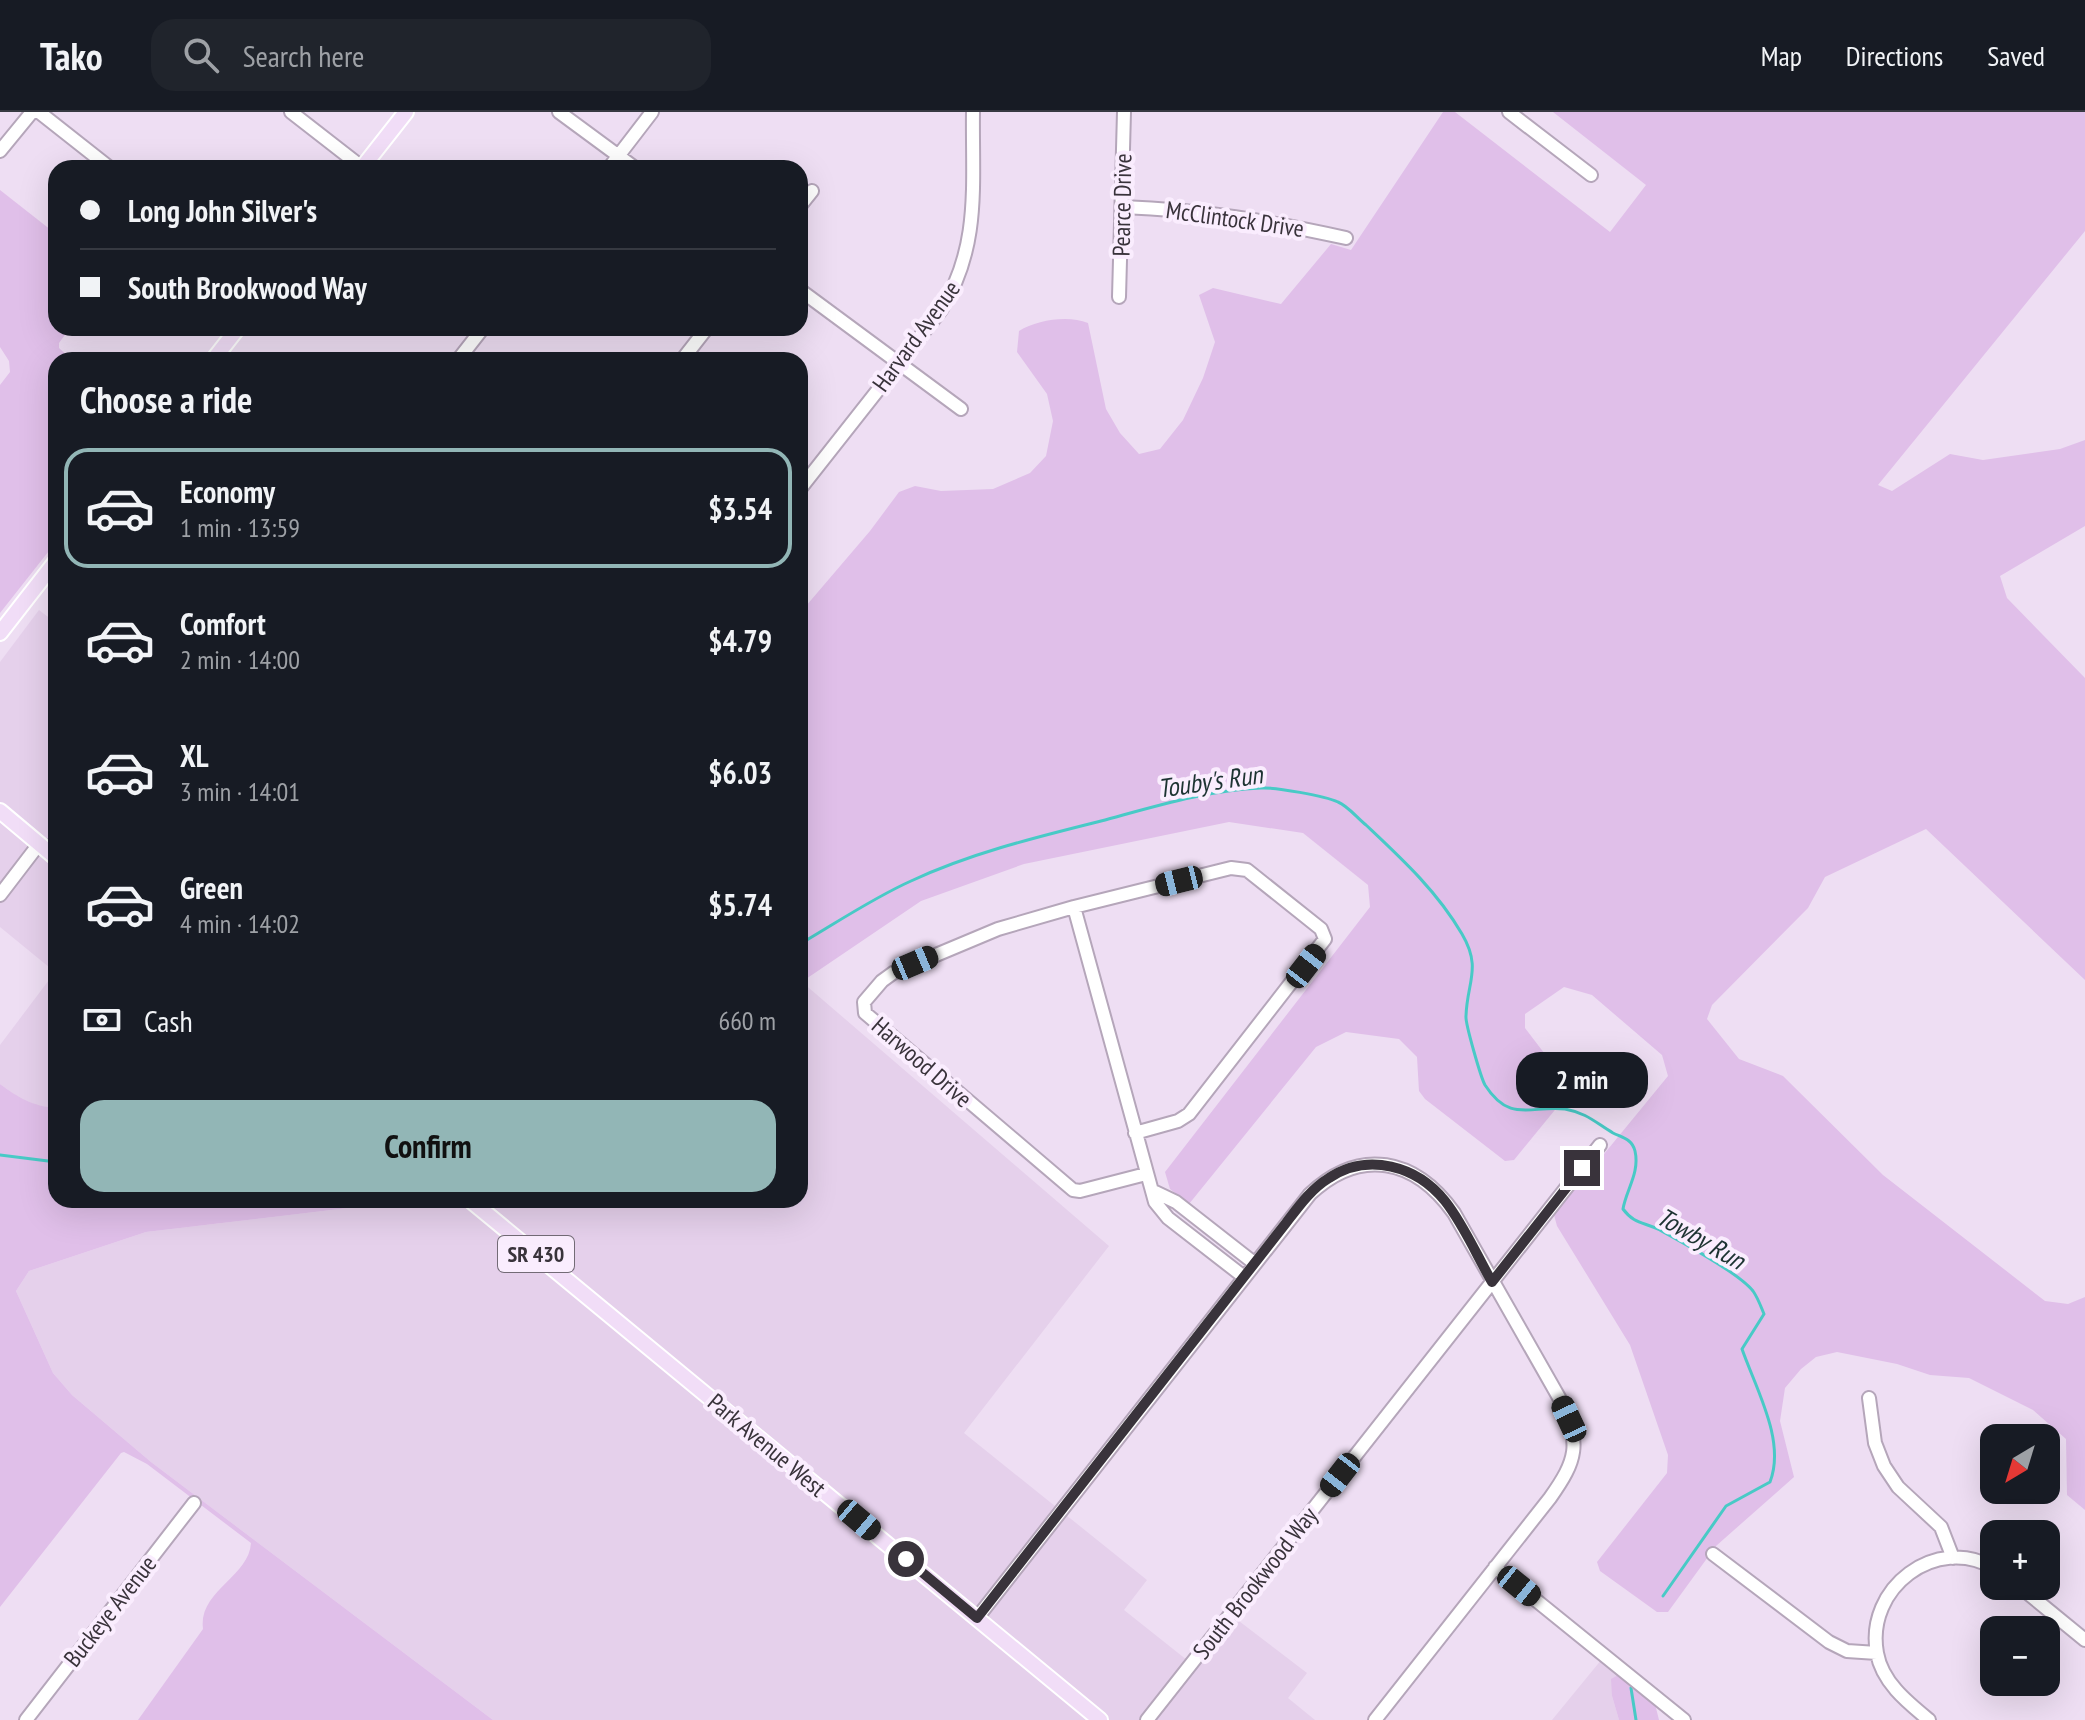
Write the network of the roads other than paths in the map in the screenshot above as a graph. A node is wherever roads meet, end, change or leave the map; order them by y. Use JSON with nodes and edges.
{"nodes":[{"id":1,"x":32,"y":112,"type":"edge"},
{"id":2,"x":39,"y":112,"type":"edge"},
{"id":3,"x":291,"y":112,"type":"edge"},
{"id":4,"x":406,"y":112,"type":"edge"},
{"id":5,"x":559,"y":112,"type":"edge"},
{"id":6,"x":652,"y":112,"type":"edge"},
{"id":7,"x":973,"y":112,"type":"edge"},
{"id":8,"x":1124,"y":112,"type":"edge"},
{"id":9,"x":1509,"y":112,"type":"edge"},
{"id":10,"x":0,"y":151,"type":"edge"},
{"id":11,"x":618,"y":156,"type":"junction"},
{"id":12,"x":100,"y":160,"type":"edge"},
{"id":13,"x":352,"y":160,"type":"edge"},
{"id":14,"x":368,"y":160,"type":"edge"},
{"id":15,"x":615,"y":160,"type":"edge"},
{"id":16,"x":624,"y":160,"type":"edge"},
{"id":17,"x":1591,"y":175,"type":"dead end"},
{"id":18,"x":812,"y":191,"type":"dead end"},
{"id":19,"x":808,"y":196,"type":"edge"},
{"id":20,"x":1123,"y":207,"type":"junction"},
{"id":21,"x":1346,"y":238,"type":"dead end"},
{"id":22,"x":808,"y":296,"type":"edge"},
{"id":23,"x":1119,"y":297,"type":"dead end"},
{"id":24,"x":232,"y":336,"type":"edge"},
{"id":25,"x":477,"y":336,"type":"edge"},
{"id":26,"x":701,"y":336,"type":"edge"},
{"id":27,"x":219,"y":352,"type":"edge"},
{"id":28,"x":464,"y":352,"type":"edge"},
{"id":29,"x":688,"y":352,"type":"edge"},
{"id":30,"x":899,"y":363,"type":"junction"},
{"id":31,"x":961,"y":409,"type":"dead end"},
{"id":32,"x":808,"y":479,"type":"edge"},
{"id":33,"x":48,"y":571,"type":"edge"},
{"id":34,"x":0,"y":633,"type":"edge"},
{"id":35,"x":0,"y":811,"type":"edge"},
{"id":36,"x":48,"y":847,"type":"edge"},
{"id":37,"x":48,"y":850,"type":"edge"},
{"id":38,"x":0,"y":895,"type":"edge"},
{"id":39,"x":1074,"y":907,"type":"junction"},
{"id":40,"x":1135,"y":1133,"type":"junction"},
{"id":41,"x":1600,"y":1145,"type":"dead end"},
{"id":42,"x":1146,"y":1174,"type":"junction"},
{"id":43,"x":1153,"y":1191,"type":"junction"},
{"id":44,"x":480,"y":1208,"type":"edge"},
{"id":45,"x":1254,"y":1263,"type":"junction"},
{"id":46,"x":1244,"y":1277,"type":"junction"},
{"id":47,"x":1492,"y":1282,"type":"junction"},
{"id":48,"x":1869,"y":1398,"type":"dead end"},
{"id":49,"x":194,"y":1503,"type":"dead end"},
{"id":50,"x":1713,"y":1554,"type":"dead end"},
{"id":51,"x":1953,"y":1558,"type":"junction"},
{"id":52,"x":1980,"y":1561,"type":"edge"},
{"id":53,"x":1495,"y":1567,"type":"junction"},
{"id":54,"x":2036,"y":1600,"type":"edge"},
{"id":55,"x":977,"y":1618,"type":"junction"},
{"id":56,"x":2085,"y":1640,"type":"edge"},
{"id":57,"x":1877,"y":1653,"type":"junction"},
{"id":58,"x":26,"y":1720,"type":"edge"},
{"id":59,"x":1100,"y":1720,"type":"edge"},
{"id":60,"x":1147,"y":1720,"type":"edge"},
{"id":61,"x":1375,"y":1720,"type":"edge"},
{"id":62,"x":1684,"y":1720,"type":"edge"},
{"id":63,"x":1929,"y":1720,"type":"edge"}],
"edges":[{"from":1,"to":10,"type":"street"},
{"from":2,"to":12,"type":"street"},
{"from":3,"to":13,"type":"street"},
{"from":4,"to":14,"type":"main road"},
{"from":5,"to":11,"type":"street"},
{"from":6,"to":11,"type":"street"},
{"from":7,"to":30,"type":"street","name":"Harvard Avenue"},
{"from":8,"to":20,"type":"street","name":"Pearce Drive"},
{"from":9,"to":17,"type":"street"},
{"from":11,"to":15,"type":"street"},
{"from":11,"to":16,"type":"street"},
{"from":18,"to":19,"type":"street"},
{"from":20,"to":21,"type":"street","name":"McClintock Drive"},
{"from":20,"to":23,"type":"street","name":"Pearce Drive"},
{"from":22,"to":30,"type":"street"},
{"from":24,"to":27,"type":"main road"},
{"from":25,"to":28,"type":"street"},
{"from":26,"to":29,"type":"street"},
{"from":30,"to":31,"type":"street"},
{"from":30,"to":32,"type":"street","name":"Harvard Avenue"},
{"from":33,"to":34,"type":"main road"},
{"from":35,"to":36,"type":"main road"},
{"from":37,"to":38,"type":"street"},
{"from":39,"to":40,"type":"street"},
{"from":39,"to":40,"type":"street","name":"Harwood Drive"},
{"from":39,"to":42,"type":"street","name":"Harwood Drive"},
{"from":40,"to":42,"type":"street"},
{"from":41,"to":47,"type":"street","name":"South Brookwood Way"},
{"from":42,"to":43,"type":"street"},
{"from":43,"to":45,"type":"street"},
{"from":43,"to":46,"type":"street"},
{"from":44,"to":55,"type":"main road","name":"Park Avenue West","number":"SR 430"},
{"from":45,"to":46,"type":"street"},
{"from":45,"to":47,"type":"street"},
{"from":46,"to":55,"type":"street"},
{"from":47,"to":53,"type":"street"},
{"from":47,"to":60,"type":"street","name":"South Brookwood Way"},
{"from":48,"to":51,"type":"street"},
{"from":49,"to":58,"type":"street","name":"Buckeye Avenue"},
{"from":50,"to":57,"type":"street"},
{"from":51,"to":52,"type":"street"},
{"from":51,"to":57,"type":"street"},
{"from":53,"to":61,"type":"street"},
{"from":53,"to":62,"type":"street"},
{"from":54,"to":56,"type":"street"},
{"from":55,"to":59,"type":"main road","name":"Park Avenue West","number":"SR 430"},
{"from":57,"to":63,"type":"street"}]}
